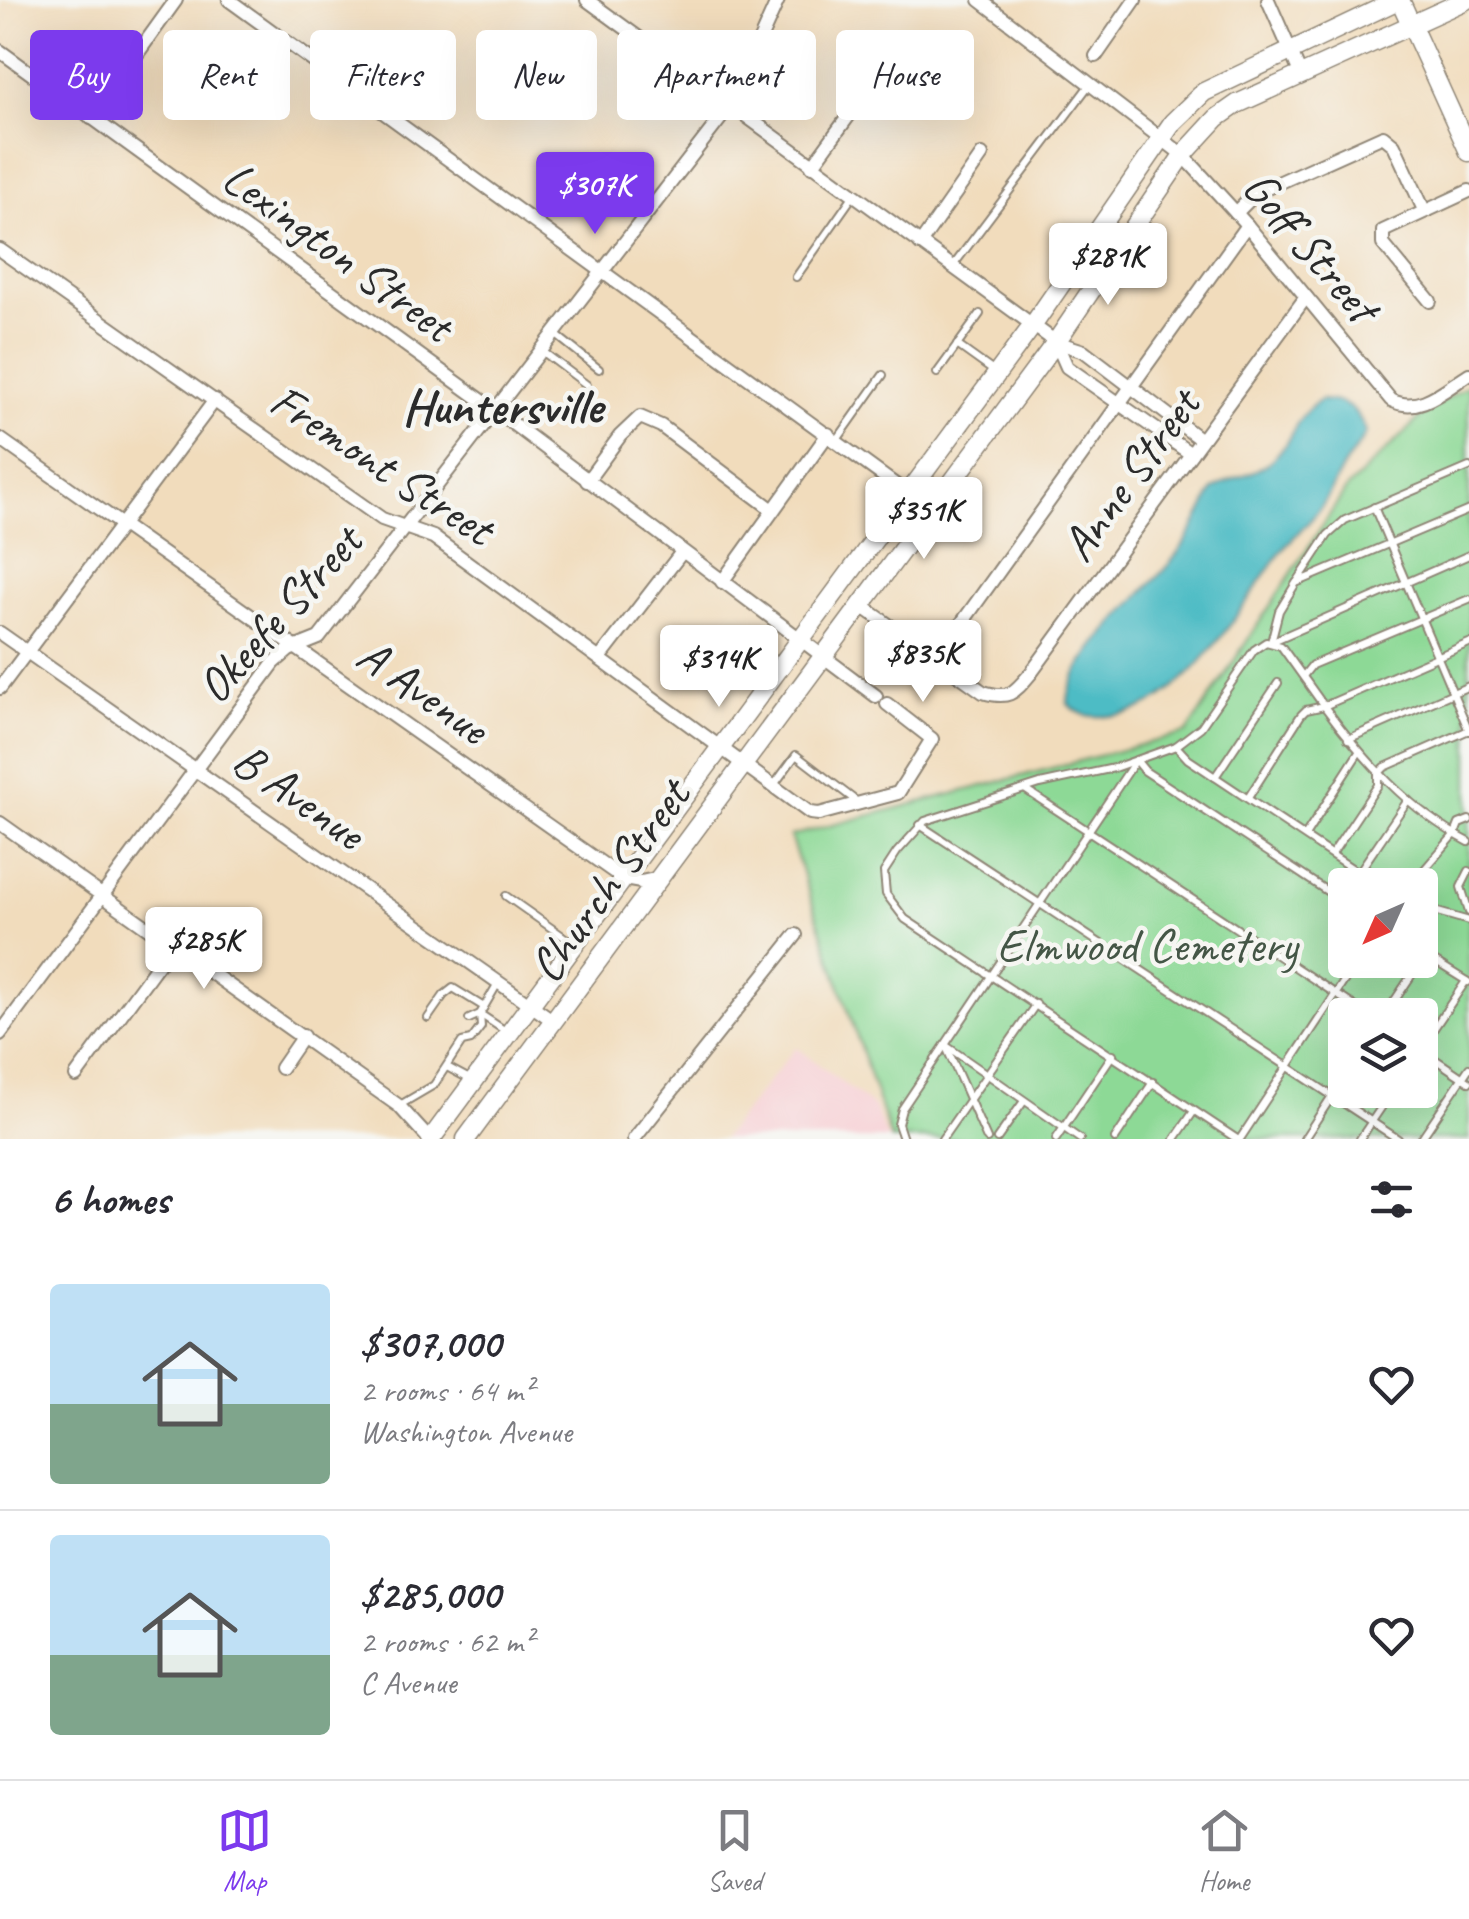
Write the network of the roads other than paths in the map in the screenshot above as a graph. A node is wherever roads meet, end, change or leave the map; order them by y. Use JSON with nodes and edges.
{"nodes":[{"id":1,"x":176,"y":0,"type":"edge"},
{"id":2,"x":229,"y":0,"type":"edge"},
{"id":3,"x":586,"y":0,"type":"edge"},
{"id":4,"x":980,"y":0,"type":"edge"},
{"id":5,"x":1268,"y":0,"type":"edge"},
{"id":6,"x":1399,"y":0,"type":"edge"},
{"id":7,"x":1466,"y":0,"type":"edge"},
{"id":8,"x":1132,"y":1,"type":"edge"},
{"id":9,"x":773,"y":2,"type":"edge"},
{"id":10,"x":1411,"y":25,"type":"junction"},
{"id":11,"x":627,"y":30,"type":"edge"},
{"id":12,"x":761,"y":30,"type":"edge"},
{"id":13,"x":143,"y":46,"type":"edge"},
{"id":14,"x":1291,"y":49,"type":"junction"},
{"id":15,"x":0,"y":51,"type":"edge"},
{"id":16,"x":1096,"y":56,"type":"dead end"},
{"id":17,"x":30,"y":73,"type":"edge"},
{"id":18,"x":1301,"y":75,"type":"junction"},
{"id":19,"x":1091,"y":83,"type":"junction"},
{"id":20,"x":94,"y":120,"type":"edge"},
{"id":21,"x":719,"y":120,"type":"edge"},
{"id":22,"x":749,"y":120,"type":"edge"},
{"id":23,"x":846,"y":120,"type":"edge"},
{"id":24,"x":1162,"y":136,"type":"junction"},
{"id":25,"x":1469,"y":152,"type":"edge"},
{"id":26,"x":982,"y":155,"type":"dead end"},
{"id":27,"x":1183,"y":155,"type":"junction"},
{"id":28,"x":812,"y":166,"type":"junction"},
{"id":29,"x":1469,"y":190,"type":"edge"},
{"id":30,"x":853,"y":196,"type":"junction"},
{"id":31,"x":1424,"y":210,"type":"junction"},
{"id":32,"x":1236,"y":213,"type":"junction"},
{"id":33,"x":1246,"y":225,"type":"junction"},
{"id":34,"x":920,"y":244,"type":"junction"},
{"id":35,"x":0,"y":250,"type":"edge"},
{"id":36,"x":952,"y":267,"type":"junction"},
{"id":37,"x":604,"y":270,"type":"junction"},
{"id":38,"x":796,"y":277,"type":"dead end"},
{"id":39,"x":1306,"y":298,"type":"junction"},
{"id":40,"x":1430,"y":302,"type":"dead end"},
{"id":41,"x":980,"y":314,"type":"dead end"},
{"id":42,"x":1033,"y":325,"type":"junction"},
{"id":43,"x":554,"y":333,"type":"junction"},
{"id":44,"x":1056,"y":342,"type":"junction"},
{"id":45,"x":957,"y":346,"type":"junction"},
{"id":46,"x":541,"y":350,"type":"junction"},
{"id":47,"x":599,"y":369,"type":"dead end"},
{"id":48,"x":938,"y":373,"type":"dead end"},
{"id":49,"x":997,"y":374,"type":"junction"},
{"id":50,"x":1469,"y":374,"type":"edge"},
{"id":51,"x":882,"y":375,"type":"dead end"},
{"id":52,"x":587,"y":385,"type":"dead end"},
{"id":53,"x":1130,"y":386,"type":"junction"},
{"id":54,"x":215,"y":400,"type":"junction"},
{"id":55,"x":1118,"y":404,"type":"junction"},
{"id":56,"x":495,"y":410,"type":"junction"},
{"id":57,"x":832,"y":438,"type":"junction"},
{"id":58,"x":0,"y":439,"type":"edge"},
{"id":59,"x":1201,"y":440,"type":"junction"},
{"id":60,"x":1191,"y":454,"type":"junction"},
{"id":61,"x":1467,"y":468,"type":"edge"},
{"id":62,"x":588,"y":480,"type":"junction"},
{"id":63,"x":1469,"y":480,"type":"edge"},
{"id":64,"x":908,"y":494,"type":"junction"},
{"id":65,"x":1374,"y":507,"type":"junction"},
{"id":66,"x":773,"y":510,"type":"junction"},
{"id":67,"x":1469,"y":510,"type":"edge"},
{"id":68,"x":930,"y":514,"type":"junction"},
{"id":69,"x":122,"y":525,"type":"junction"},
{"id":70,"x":406,"y":525,"type":"junction"},
{"id":71,"x":1390,"y":544,"type":"junction"},
{"id":72,"x":682,"y":552,"type":"junction"},
{"id":73,"x":1469,"y":555,"type":"edge"},
{"id":74,"x":722,"y":582,"type":"junction"},
{"id":75,"x":1406,"y":582,"type":"junction"},
{"id":76,"x":1296,"y":583,"type":"junction"},
{"id":77,"x":1469,"y":599,"type":"edge"},
{"id":78,"x":862,"y":606,"type":"junction"},
{"id":79,"x":1422,"y":619,"type":"junction"},
{"id":80,"x":0,"y":632,"type":"edge"},
{"id":81,"x":800,"y":640,"type":"junction"},
{"id":82,"x":1272,"y":642,"type":"junction"},
{"id":83,"x":1469,"y":642,"type":"edge"},
{"id":84,"x":298,"y":649,"type":"junction"},
{"id":85,"x":28,"y":652,"type":"junction"},
{"id":86,"x":1437,"y":656,"type":"junction"},
{"id":87,"x":824,"y":657,"type":"junction"},
{"id":88,"x":600,"y":658,"type":"junction"},
{"id":89,"x":936,"y":659,"type":"junction"},
{"id":90,"x":1303,"y":676,"type":"junction"},
{"id":91,"x":1278,"y":684,"type":"dead end"},
{"id":92,"x":1469,"y":686,"type":"edge"},
{"id":93,"x":0,"y":688,"type":"edge"},
{"id":94,"x":1453,"y":693,"type":"junction"},
{"id":95,"x":1324,"y":706,"type":"junction"},
{"id":96,"x":1469,"y":731,"type":"edge"},
{"id":97,"x":1348,"y":738,"type":"junction"},
{"id":98,"x":932,"y":739,"type":"joint"},
{"id":99,"x":1176,"y":746,"type":"junction"},
{"id":100,"x":721,"y":747,"type":"junction"},
{"id":101,"x":1359,"y":752,"type":"junction"},
{"id":102,"x":1136,"y":760,"type":"junction"},
{"id":103,"x":744,"y":765,"type":"junction"},
{"id":104,"x":196,"y":770,"type":"junction"},
{"id":105,"x":1378,"y":774,"type":"junction"},
{"id":106,"x":1215,"y":777,"type":"junction"},
{"id":107,"x":772,"y":786,"type":"junction"},
{"id":108,"x":1025,"y":789,"type":"junction"},
{"id":109,"x":1248,"y":798,"type":"junction"},
{"id":110,"x":1408,"y":800,"type":"junction"},
{"id":111,"x":861,"y":804,"type":"junction"},
{"id":112,"x":1469,"y":820,"type":"edge"},
{"id":113,"x":0,"y":822,"type":"edge"},
{"id":114,"x":920,"y":825,"type":"junction"},
{"id":115,"x":1088,"y":832,"type":"junction"},
{"id":116,"x":1455,"y":834,"type":"junction"},
{"id":117,"x":1304,"y":836,"type":"junction"},
{"id":118,"x":1469,"y":842,"type":"edge"},
{"id":119,"x":1332,"y":854,"type":"junction"},
{"id":120,"x":1352,"y":868,"type":"edge"},
{"id":121,"x":1361,"y":868,"type":"edge"},
{"id":122,"x":1426,"y":868,"type":"edge"},
{"id":123,"x":1469,"y":870,"type":"edge"},
{"id":124,"x":661,"y":877,"type":"junction"},
{"id":125,"x":624,"y":879,"type":"junction"},
{"id":126,"x":1328,"y":892,"type":"edge"},
{"id":127,"x":103,"y":894,"type":"junction"},
{"id":128,"x":506,"y":896,"type":"dead end"},
{"id":129,"x":1040,"y":903,"type":"junction"},
{"id":130,"x":1438,"y":912,"type":"edge"},
{"id":131,"x":1469,"y":912,"type":"edge"},
{"id":132,"x":1469,"y":920,"type":"edge"},
{"id":133,"x":796,"y":935,"type":"dead end"},
{"id":134,"x":173,"y":944,"type":"junction"},
{"id":135,"x":575,"y":945,"type":"junction"},
{"id":136,"x":1438,"y":963,"type":"edge"},
{"id":137,"x":992,"y":976,"type":"junction"},
{"id":138,"x":1346,"y":978,"type":"edge"},
{"id":139,"x":498,"y":982,"type":"junction"},
{"id":140,"x":1468,"y":982,"type":"edge"},
{"id":141,"x":1336,"y":994,"type":"junction"},
{"id":142,"x":1342,"y":998,"type":"edge"},
{"id":143,"x":1036,"y":1004,"type":"junction"},
{"id":144,"x":531,"y":1005,"type":"junction"},
{"id":145,"x":482,"y":1010,"type":"junction"},
{"id":146,"x":428,"y":1018,"type":"dead end"},
{"id":147,"x":469,"y":1019,"type":"dead end"},
{"id":148,"x":555,"y":1022,"type":"junction"},
{"id":149,"x":460,"y":1031,"type":"dead end"},
{"id":150,"x":0,"y":1034,"type":"edge"},
{"id":151,"x":509,"y":1034,"type":"junction"},
{"id":152,"x":303,"y":1036,"type":"junction"},
{"id":153,"x":462,"y":1042,"type":"junction"},
{"id":154,"x":945,"y":1044,"type":"junction"},
{"id":155,"x":1112,"y":1054,"type":"junction"},
{"id":156,"x":1288,"y":1066,"type":"junction"},
{"id":157,"x":448,"y":1067,"type":"junction"},
{"id":158,"x":281,"y":1068,"type":"dead end"},
{"id":159,"x":1469,"y":1068,"type":"edge"},
{"id":160,"x":987,"y":1075,"type":"junction"},
{"id":161,"x":76,"y":1076,"type":"dead end"},
{"id":162,"x":1466,"y":1080,"type":"edge"},
{"id":163,"x":474,"y":1082,"type":"junction"},
{"id":164,"x":1153,"y":1082,"type":"junction"},
{"id":165,"x":1328,"y":1092,"type":"edge"},
{"id":166,"x":970,"y":1100,"type":"junction"},
{"id":167,"x":1024,"y":1101,"type":"junction"},
{"id":168,"x":1328,"y":1101,"type":"edge"},
{"id":169,"x":399,"y":1106,"type":"junction"},
{"id":170,"x":1352,"y":1108,"type":"edge"},
{"id":171,"x":1381,"y":1108,"type":"edge"},
{"id":172,"x":1194,"y":1111,"type":"junction"},
{"id":173,"x":1372,"y":1121,"type":"junction"},
{"id":174,"x":1064,"y":1128,"type":"junction"},
{"id":175,"x":430,"y":1139,"type":"edge"},
{"id":176,"x":466,"y":1139,"type":"edge"},
{"id":177,"x":634,"y":1139,"type":"edge"},
{"id":178,"x":902,"y":1139,"type":"edge"},
{"id":179,"x":942,"y":1139,"type":"edge"},
{"id":180,"x":987,"y":1139,"type":"edge"},
{"id":181,"x":997,"y":1139,"type":"edge"},
{"id":182,"x":1056,"y":1139,"type":"edge"},
{"id":183,"x":1080,"y":1139,"type":"edge"},
{"id":184,"x":1115,"y":1139,"type":"edge"},
{"id":185,"x":1176,"y":1139,"type":"edge"},
{"id":186,"x":1239,"y":1139,"type":"edge"},
{"id":187,"x":1304,"y":1139,"type":"edge"},
{"id":188,"x":1360,"y":1139,"type":"edge"},
{"id":189,"x":1398,"y":1139,"type":"edge"},
{"id":190,"x":1420,"y":1139,"type":"edge"}],
"edges":[{"from":1,"to":13,"type":"street"},
{"from":2,"to":37,"type":"street"},
{"from":3,"to":11,"type":"street"},
{"from":4,"to":19,"type":"street","name":"Goff Street"},
{"from":5,"to":14,"type":"street"},
{"from":6,"to":10,"type":"main road"},
{"from":6,"to":14,"type":"main road","name":"Church Street"},
{"from":7,"to":10,"type":"main road","name":"Church Street"},
{"from":8,"to":16,"type":"street"},
{"from":9,"to":12,"type":"street","name":"Okeefe Street"},
{"from":10,"to":18,"type":"main road","name":"Church Street"},
{"from":10,"to":25,"type":"main road"},
{"from":14,"to":18,"type":"street"},
{"from":14,"to":24,"type":"main road","name":"Church Street"},
{"from":15,"to":17,"type":"street","name":"Lexington Street"},
{"from":18,"to":27,"type":"main road","name":"Church Street"},
{"from":19,"to":24,"type":"street","name":"Goff Street"},
{"from":19,"to":36,"type":"lane"},
{"from":20,"to":56,"type":"street","name":"Lexington Street"},
{"from":21,"to":37,"type":"street","name":"Okeefe Street"},
{"from":22,"to":28,"type":"street"},
{"from":23,"to":28,"type":"street"},
{"from":24,"to":27,"type":"street","name":"Goff Street"},
{"from":24,"to":42,"type":"main road","name":"Church Street"},
{"from":26,"to":34,"type":"street"},
{"from":27,"to":32,"type":"street","name":"Goff Street"},
{"from":27,"to":44,"type":"main road","name":"Church Street"},
{"from":28,"to":30,"type":"street"},
{"from":29,"to":31,"type":"street"},
{"from":30,"to":34,"type":"street"},
{"from":30,"to":38,"type":"lane"},
{"from":31,"to":32,"type":"street"},
{"from":31,"to":40,"type":"street"},
{"from":32,"to":33,"type":"street","name":"Goff Street"},
{"from":33,"to":39,"type":"street","name":"Goff Street"},
{"from":33,"to":53,"type":"street"},
{"from":34,"to":36,"type":"street"},
{"from":35,"to":54,"type":"street","name":"Fremont Street"},
{"from":36,"to":42,"type":"street"},
{"from":37,"to":43,"type":"street","name":"Okeefe Street"},
{"from":37,"to":57,"type":"street"},
{"from":39,"to":50,"type":"street","name":"Goff Street"},
{"from":39,"to":59,"type":"street","name":"Anne Street"},
{"from":41,"to":45,"type":"lane"},
{"from":42,"to":44,"type":"street"},
{"from":42,"to":49,"type":"main road","name":"Church Street"},
{"from":43,"to":46,"type":"street","name":"Okeefe Street"},
{"from":43,"to":47,"type":"lane"},
{"from":44,"to":53,"type":"street"},
{"from":44,"to":55,"type":"street"},
{"from":44,"to":68,"type":"main road","name":"Church Street"},
{"from":45,"to":48,"type":"lane"},
{"from":45,"to":49,"type":"lane"},
{"from":46,"to":52,"type":"lane"},
{"from":46,"to":56,"type":"street","name":"Okeefe Street"},
{"from":49,"to":64,"type":"main road","name":"Church Street"},
{"from":51,"to":57,"type":"lane"},
{"from":53,"to":55,"type":"street"},
{"from":53,"to":59,"type":"street"},
{"from":54,"to":69,"type":"street"},
{"from":54,"to":70,"type":"street","name":"Fremont Street"},
{"from":55,"to":60,"type":"street"},
{"from":55,"to":89,"type":"street"},
{"from":56,"to":62,"type":"street","name":"Lexington Street"},
{"from":56,"to":70,"type":"street","name":"Okeefe Street"},
{"from":57,"to":64,"type":"street"},
{"from":57,"to":66,"type":"street"},
{"from":58,"to":69,"type":"street","name":"A Avenue"},
{"from":59,"to":60,"type":"street","name":"Anne Street"},
{"from":60,"to":89,"type":"street","name":"Anne Street"},
{"from":61,"to":63,"type":"lane"},
{"from":61,"to":65,"type":"lane"},
{"from":62,"to":66,"type":"street"},
{"from":62,"to":72,"type":"street","name":"Lexington Street"},
{"from":64,"to":68,"type":"street"},
{"from":64,"to":81,"type":"main road","name":"Church Street"},
{"from":65,"to":71,"type":"lane"},
{"from":65,"to":76,"type":"lane"},
{"from":66,"to":74,"type":"street"},
{"from":67,"to":71,"type":"lane"},
{"from":68,"to":78,"type":"main road","name":"Church Street"},
{"from":69,"to":84,"type":"street","name":"A Avenue"},
{"from":69,"to":85,"type":"street"},
{"from":70,"to":84,"type":"street","name":"Okeefe Street"},
{"from":70,"to":88,"type":"street","name":"Fremont Street"},
{"from":71,"to":75,"type":"lane"},
{"from":71,"to":76,"type":"lane"},
{"from":72,"to":74,"type":"street","name":"Lexington Street"},
{"from":72,"to":88,"type":"street"},
{"from":73,"to":75,"type":"lane"},
{"from":74,"to":81,"type":"street","name":"Lexington Street"},
{"from":75,"to":79,"type":"lane"},
{"from":75,"to":82,"type":"lane"},
{"from":76,"to":82,"type":"lane"},
{"from":77,"to":79,"type":"lane"},
{"from":78,"to":87,"type":"main road","name":"Church Street"},
{"from":78,"to":89,"type":"street","name":"Anne Street"},
{"from":79,"to":86,"type":"lane"},
{"from":79,"to":90,"type":"lane"},
{"from":80,"to":85,"type":"street","name":"B Avenue"},
{"from":81,"to":87,"type":"street","name":"Lexington Street"},
{"from":81,"to":100,"type":"main road","name":"Church Street"},
{"from":82,"to":90,"type":"lane"},
{"from":82,"to":99,"type":"lane"},
{"from":83,"to":86,"type":"lane"},
{"from":84,"to":104,"type":"street","name":"Okeefe Street"},
{"from":84,"to":125,"type":"street","name":"A Avenue"},
{"from":85,"to":93,"type":"street"},
{"from":85,"to":104,"type":"street","name":"B Avenue"},
{"from":86,"to":94,"type":"lane"},
{"from":86,"to":95,"type":"lane"},
{"from":87,"to":98,"type":"street","name":"Lexington Street"},
{"from":87,"to":103,"type":"main road","name":"Church Street"},
{"from":88,"to":100,"type":"street","name":"Fremont Street"},
{"from":90,"to":95,"type":"lane"},
{"from":91,"to":106,"type":"lane"},
{"from":92,"to":94,"type":"lane"},
{"from":94,"to":96,"type":"lane"},
{"from":94,"to":97,"type":"lane"},
{"from":95,"to":97,"type":"lane"},
{"from":95,"to":109,"type":"lane"},
{"from":96,"to":105,"type":"lane"},
{"from":97,"to":101,"type":"lane"},
{"from":98,"to":111,"type":"street","name":"Fremont Street"},
{"from":99,"to":102,"type":"lane"},
{"from":99,"to":106,"type":"lane"},
{"from":100,"to":103,"type":"street","name":"Fremont Street"},
{"from":100,"to":125,"type":"main road","name":"Church Street"},
{"from":101,"to":105,"type":"lane"},
{"from":101,"to":117,"type":"lane"},
{"from":102,"to":108,"type":"lane"},
{"from":102,"to":115,"type":"lane"},
{"from":102,"to":126,"type":"lane"},
{"from":103,"to":107,"type":"street","name":"Fremont Street"},
{"from":103,"to":124,"type":"main road","name":"Church Street"},
{"from":104,"to":127,"type":"street","name":"Okeefe Street"},
{"from":104,"to":139,"type":"street","name":"B Avenue"},
{"from":105,"to":110,"type":"lane"},
{"from":105,"to":119,"type":"lane"},
{"from":106,"to":109,"type":"lane"},
{"from":107,"to":111,"type":"street","name":"Fremont Street"},
{"from":107,"to":111,"type":"lane"},
{"from":108,"to":114,"type":"lane"},
{"from":108,"to":115,"type":"lane"},
{"from":109,"to":117,"type":"lane"},
{"from":110,"to":116,"type":"lane"},
{"from":110,"to":121,"type":"lane"},
{"from":112,"to":116,"type":"lane"},
{"from":113,"to":127,"type":"street"},
{"from":114,"to":129,"type":"lane"},
{"from":114,"to":137,"type":"lane"},
{"from":115,"to":129,"type":"lane"},
{"from":115,"to":141,"type":"lane"},
{"from":116,"to":118,"type":"lane"},
{"from":116,"to":122,"type":"lane"},
{"from":117,"to":119,"type":"lane"},
{"from":119,"to":120,"type":"lane"},
{"from":123,"to":131,"type":"lane"},
{"from":124,"to":125,"type":"street"},
{"from":124,"to":148,"type":"main road","name":"Church Street"},
{"from":125,"to":135,"type":"main road","name":"Church Street"},
{"from":127,"to":134,"type":"street"},
{"from":127,"to":150,"type":"street","name":"Okeefe Street"},
{"from":128,"to":135,"type":"lane"},
{"from":129,"to":137,"type":"lane"},
{"from":129,"to":156,"type":"lane"},
{"from":130,"to":132,"type":"lane"},
{"from":133,"to":177,"type":"street"},
{"from":134,"to":152,"type":"street"},
{"from":134,"to":161,"type":"street"},
{"from":135,"to":144,"type":"main road","name":"Church Street"},
{"from":136,"to":140,"type":"lane"},
{"from":137,"to":143,"type":"lane"},
{"from":137,"to":154,"type":"lane"},
{"from":138,"to":141,"type":"lane"},
{"from":139,"to":144,"type":"street","name":"B Avenue"},
{"from":139,"to":145,"type":"lane"},
{"from":140,"to":162,"type":"lane"},
{"from":141,"to":142,"type":"lane"},
{"from":141,"to":156,"type":"lane"},
{"from":143,"to":155,"type":"lane"},
{"from":143,"to":160,"type":"lane"},
{"from":144,"to":148,"type":"street","name":"B Avenue"},
{"from":144,"to":151,"type":"main road","name":"Church Street"},
{"from":145,"to":146,"type":"lane"},
{"from":145,"to":147,"type":"lane"},
{"from":145,"to":151,"type":"lane"},
{"from":145,"to":153,"type":"lane"},
{"from":148,"to":176,"type":"main road","name":"Church Street"},
{"from":149,"to":153,"type":"lane"},
{"from":151,"to":163,"type":"main road","name":"Church Street"},
{"from":152,"to":158,"type":"street"},
{"from":152,"to":169,"type":"street"},
{"from":153,"to":157,"type":"lane"},
{"from":154,"to":160,"type":"lane"},
{"from":154,"to":166,"type":"lane"},
{"from":154,"to":178,"type":"lane"},
{"from":155,"to":164,"type":"lane"},
{"from":155,"to":174,"type":"lane"},
{"from":156,"to":165,"type":"lane"},
{"from":156,"to":186,"type":"lane"},
{"from":157,"to":163,"type":"lane"},
{"from":157,"to":169,"type":"lane"},
{"from":159,"to":162,"type":"lane"},
{"from":160,"to":166,"type":"lane"},
{"from":160,"to":167,"type":"lane"},
{"from":162,"to":190,"type":"lane"},
{"from":163,"to":175,"type":"main road","name":"Church Street"},
{"from":164,"to":172,"type":"lane"},
{"from":164,"to":184,"type":"lane"},
{"from":166,"to":179,"type":"lane"},
{"from":166,"to":180,"type":"lane"},
{"from":167,"to":174,"type":"lane"},
{"from":167,"to":181,"type":"lane"},
{"from":168,"to":187,"type":"lane"},
{"from":169,"to":175,"type":"street"},
{"from":170,"to":173,"type":"lane"},
{"from":171,"to":173,"type":"lane"},
{"from":172,"to":185,"type":"lane"},
{"from":172,"to":186,"type":"lane"},
{"from":173,"to":188,"type":"lane"},
{"from":173,"to":189,"type":"lane"},
{"from":174,"to":182,"type":"lane"},
{"from":174,"to":183,"type":"lane"}]}
